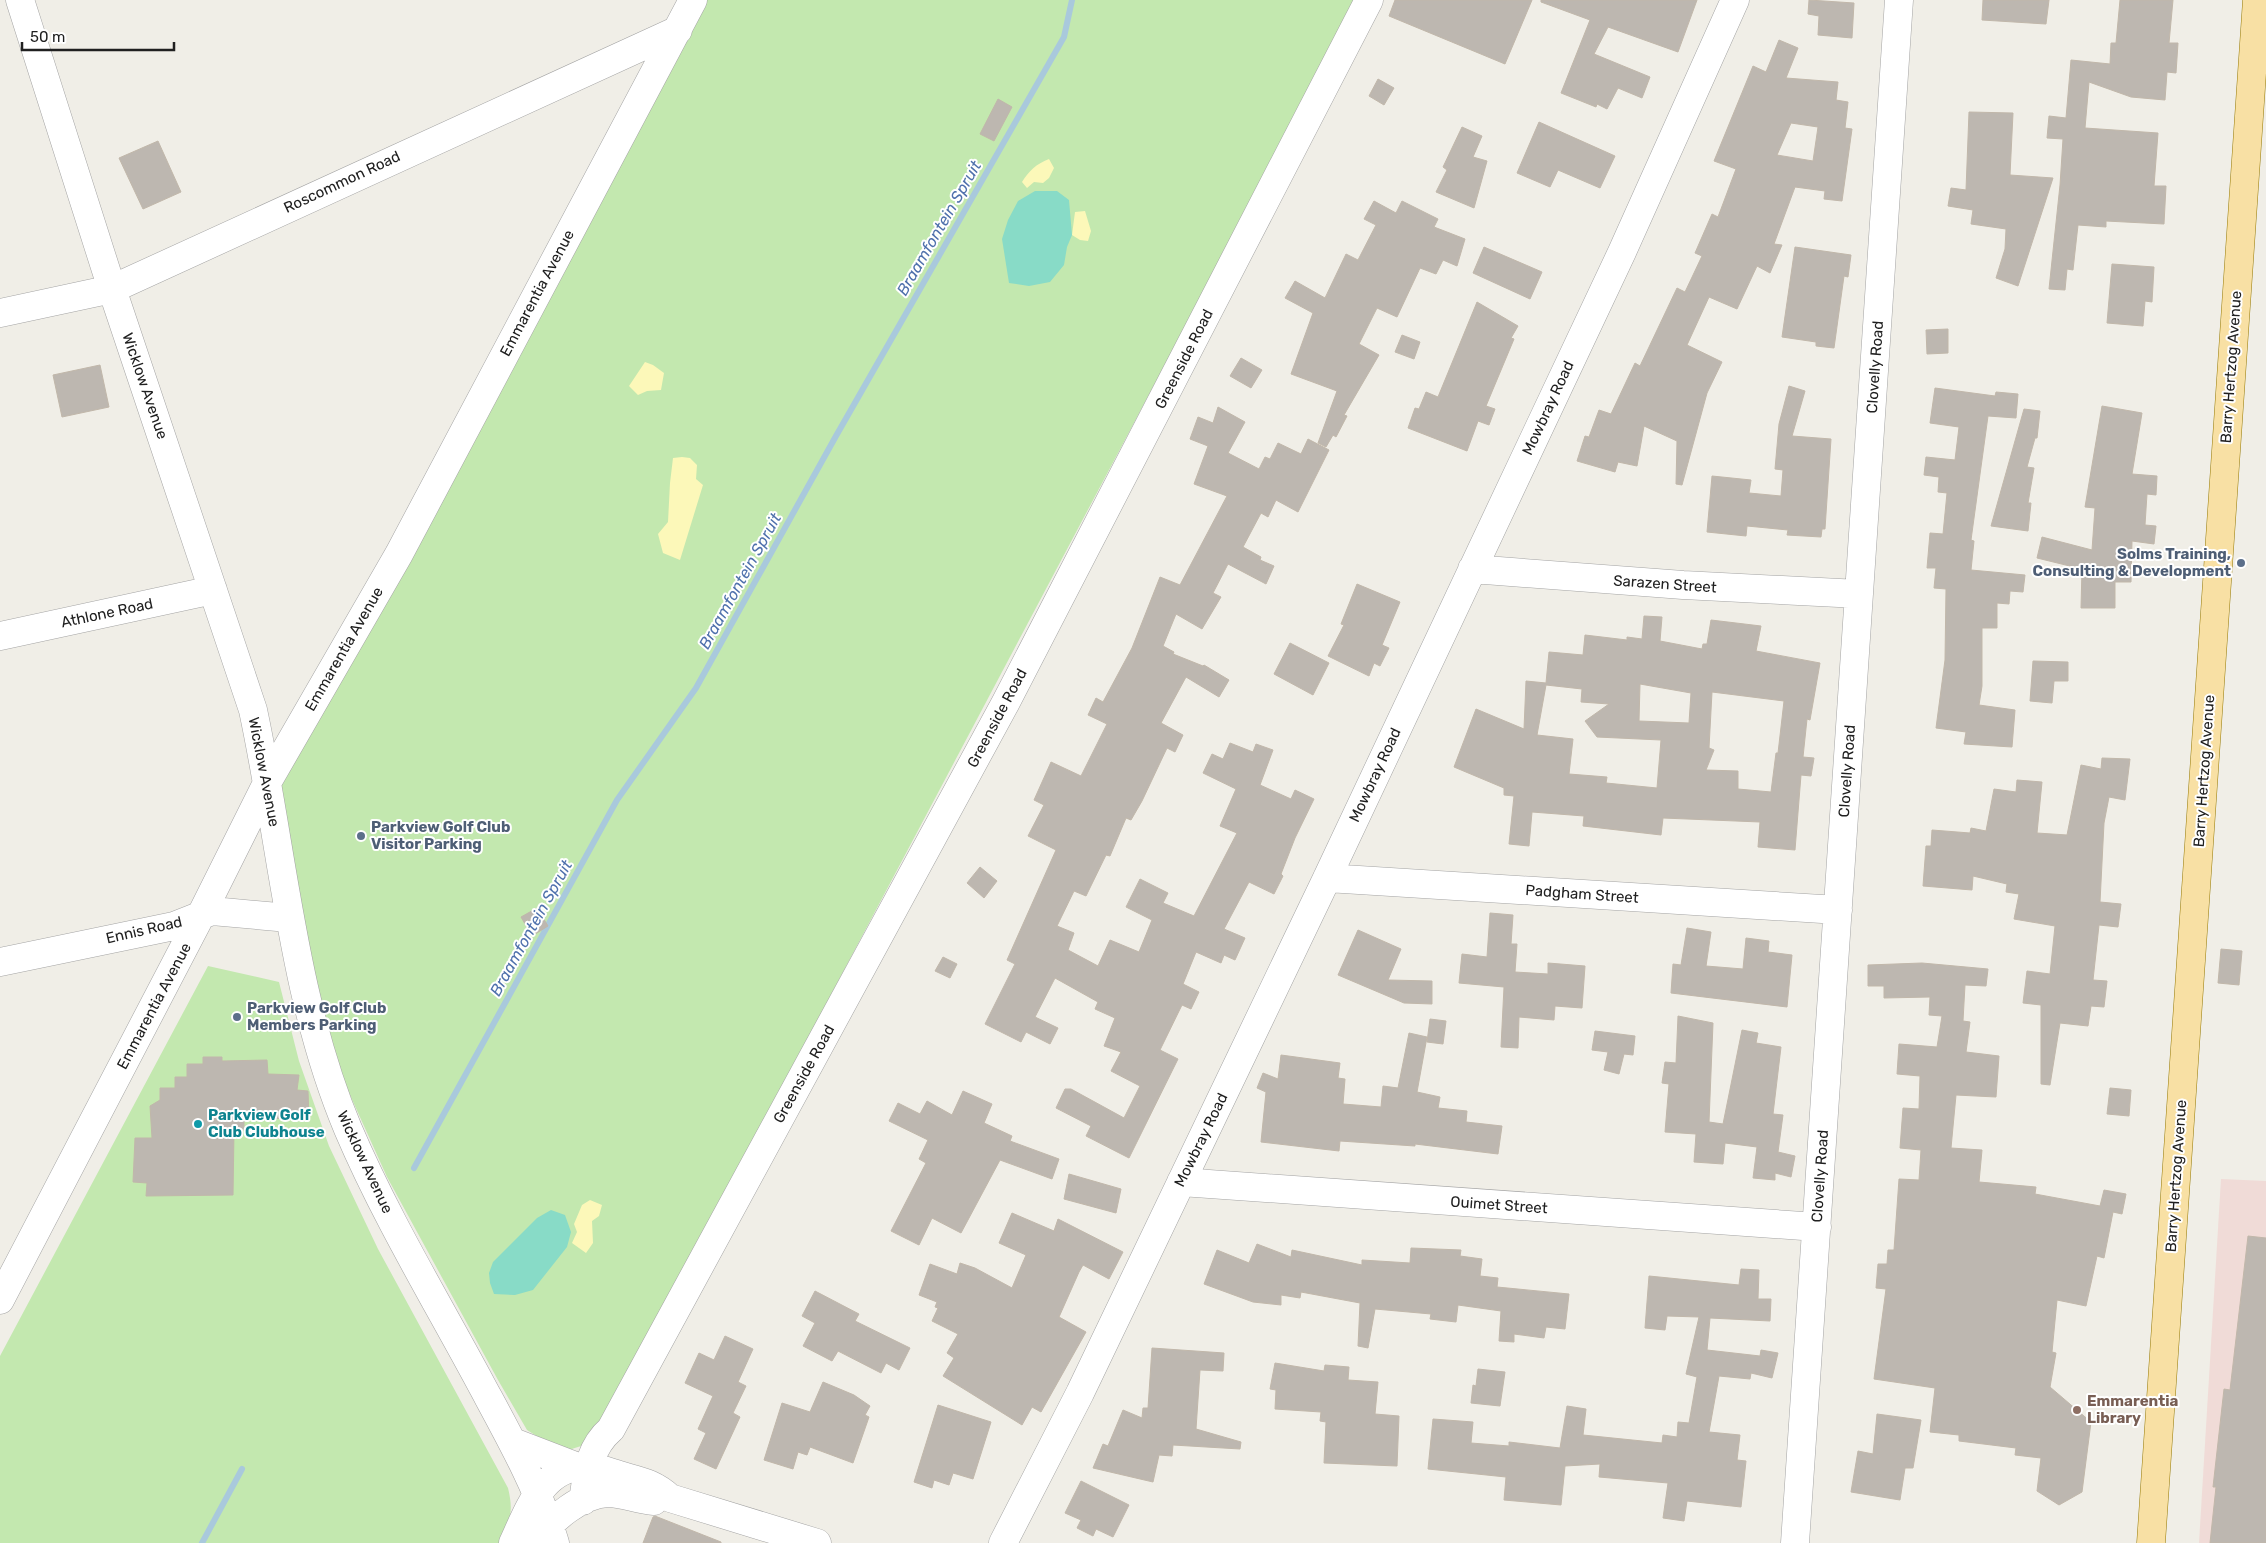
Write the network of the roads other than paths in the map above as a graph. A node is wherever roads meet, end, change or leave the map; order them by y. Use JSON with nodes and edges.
{"nodes":[{"id":1,"x":20,"y":0,"type":"edge"},
{"id":2,"x":693,"y":0,"type":"edge"},
{"id":3,"x":1369,"y":0,"type":"edge"},
{"id":4,"x":1735,"y":0,"type":"edge"},
{"id":5,"x":1899,"y":0,"type":"edge"},
{"id":6,"x":2256,"y":0,"type":"edge"},
{"id":7,"x":678,"y":30,"type":"junction"},
{"id":8,"x":2258,"y":106,"type":"edge"},
{"id":9,"x":112,"y":288,"type":"junction"},
{"id":10,"x":0,"y":313,"type":"edge"},
{"id":11,"x":1472,"y":570,"type":"junction"},
{"id":12,"x":213,"y":590,"type":"junction"},
{"id":13,"x":1859,"y":594,"type":"junction"},
{"id":14,"x":0,"y":636,"type":"edge"},
{"id":15,"x":268,"y":781,"type":"junction"},
{"id":16,"x":1327,"y":878,"type":"junction"},
{"id":17,"x":1838,"y":910,"type":"junction"},
{"id":18,"x":201,"y":915,"type":"junction"},
{"id":19,"x":289,"y":918,"type":"junction"},
{"id":20,"x":0,"y":962,"type":"edge"},
{"id":21,"x":1181,"y":1182,"type":"junction"},
{"id":22,"x":1817,"y":1227,"type":"junction"},
{"id":23,"x":3,"y":1290,"type":"edge"},
{"id":24,"x":513,"y":1442,"type":"junction"},
{"id":25,"x":589,"y":1468,"type":"junction"},
{"id":26,"x":536,"y":1493,"type":"junction"},
{"id":27,"x":588,"y":1498,"type":"junction"},
{"id":28,"x":670,"y":1498,"type":"junction"},
{"id":29,"x":546,"y":1536,"type":"edge"},
{"id":30,"x":513,"y":1543,"type":"edge"},
{"id":31,"x":817,"y":1543,"type":"edge"},
{"id":32,"x":1003,"y":1543,"type":"edge"},
{"id":33,"x":1795,"y":1543,"type":"edge"},
{"id":34,"x":2151,"y":1543,"type":"edge"}],
"edges":[{"from":1,"to":9,"type":"street","name":"Wicklow Avenue"},
{"from":2,"to":7,"type":"street","name":"Emmarentia Avenue"},
{"from":3,"to":25,"type":"street","name":"Greenside Road"},
{"from":4,"to":11,"type":"street","name":"Mowbray Road"},
{"from":5,"to":13,"type":"street","name":"Clovelly Road"},
{"from":6,"to":8,"type":"main road","name":"Barry Hertzog Avenue"},
{"from":7,"to":9,"type":"street","name":"Roscommon Road"},
{"from":7,"to":15,"type":"street","name":"Emmarentia Avenue"},
{"from":8,"to":34,"type":"main road","name":"Barry Hertzog Avenue"},
{"from":9,"to":10,"type":"street","name":"Roscommon Road"},
{"from":9,"to":12,"type":"street","name":"Wicklow Avenue"},
{"from":11,"to":13,"type":"street","name":"Sarazen Street"},
{"from":11,"to":16,"type":"street","name":"Mowbray Road"},
{"from":12,"to":14,"type":"street","name":"Athlone Road"},
{"from":12,"to":15,"type":"street","name":"Wicklow Avenue"},
{"from":13,"to":17,"type":"street","name":"Clovelly Road"},
{"from":15,"to":18,"type":"street","name":"Emmarentia Avenue"},
{"from":15,"to":19,"type":"street","name":"Wicklow Avenue"},
{"from":16,"to":17,"type":"street","name":"Padgham Street"},
{"from":16,"to":21,"type":"street","name":"Mowbray Road"},
{"from":17,"to":22,"type":"street","name":"Clovelly Road"},
{"from":18,"to":19,"type":"street","name":"Ennis Road"},
{"from":18,"to":20,"type":"street","name":"Ennis Road"},
{"from":18,"to":23,"type":"street","name":"Emmarentia Avenue"},
{"from":19,"to":24,"type":"street","name":"Wicklow Avenue"},
{"from":21,"to":22,"type":"street","name":"Ouimet Street"},
{"from":21,"to":32,"type":"street","name":"Mowbray Road"},
{"from":22,"to":33,"type":"street","name":"Clovelly Road"},
{"from":24,"to":25,"type":"street"},
{"from":24,"to":26,"type":"street","name":"Wicklow Avenue"},
{"from":25,"to":26,"type":"street"},
{"from":25,"to":27,"type":"street","name":"Greenside Road"},
{"from":25,"to":28,"type":"street"},
{"from":26,"to":29,"type":"street","name":"Wicklow Avenue"},
{"from":26,"to":30,"type":"street"},
{"from":27,"to":28,"type":"street"},
{"from":27,"to":29,"type":"street"},
{"from":28,"to":31,"type":"street"}]}
